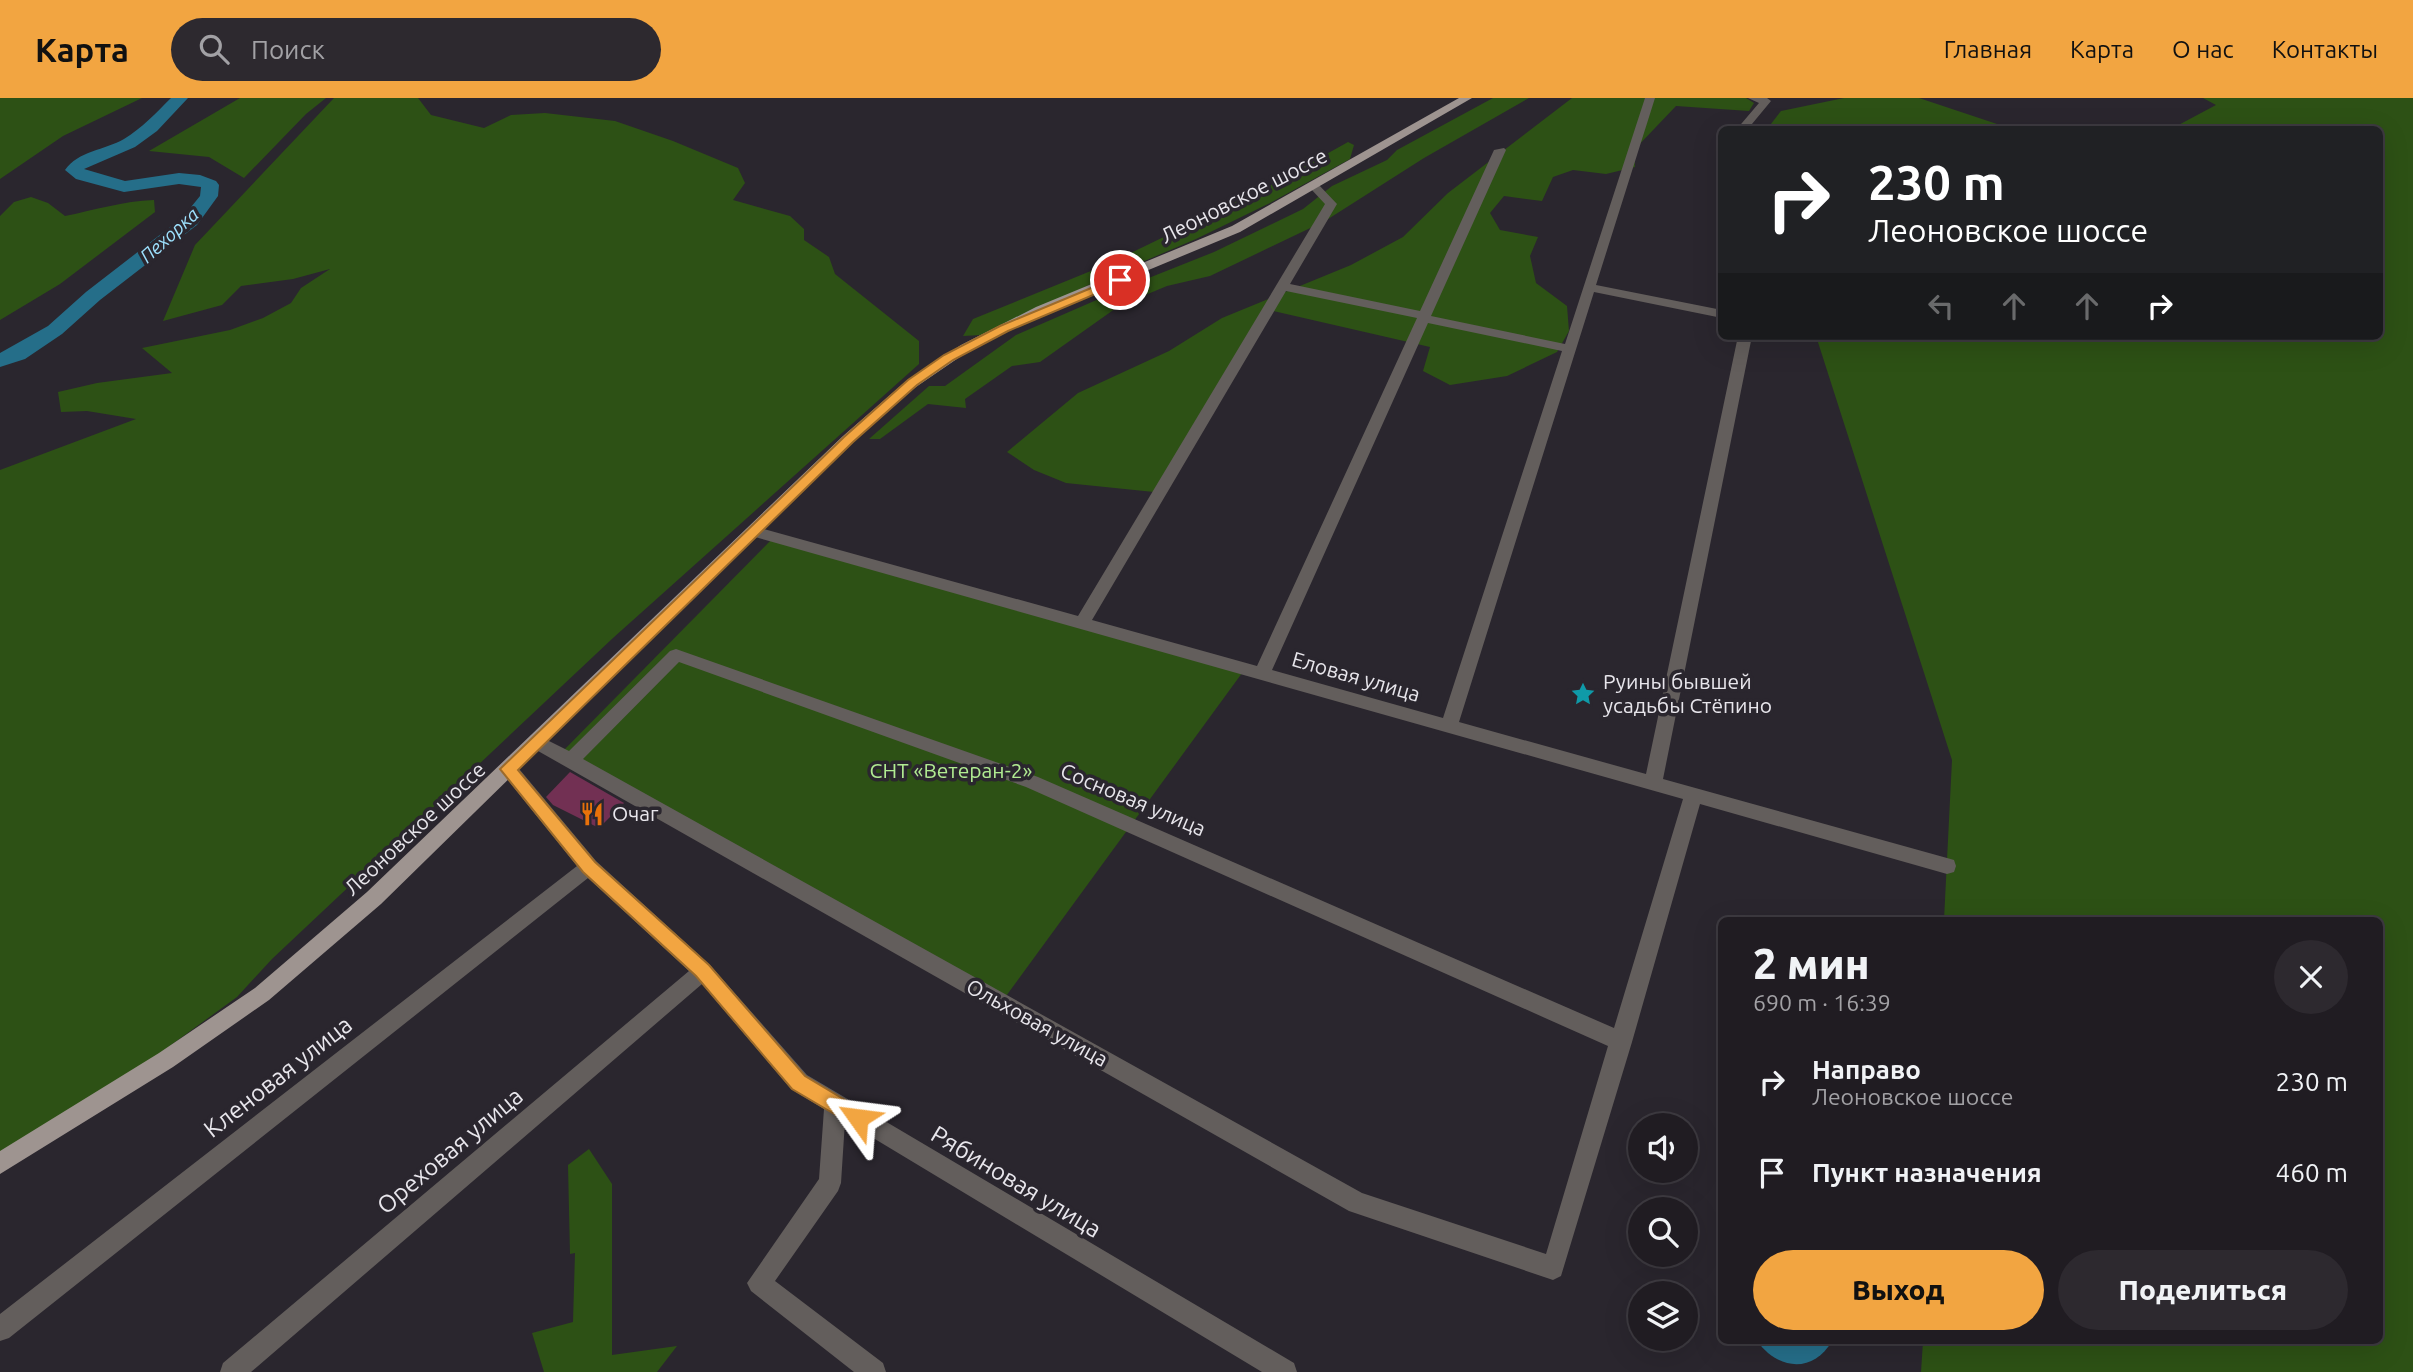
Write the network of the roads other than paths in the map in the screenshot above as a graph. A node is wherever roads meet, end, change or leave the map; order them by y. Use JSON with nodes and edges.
{"nodes":[{"id":1,"x":1467,"y":98,"type":"edge"},
{"id":2,"x":1650,"y":98,"type":"edge"},
{"id":3,"x":1753,"y":98,"type":"edge"},
{"id":4,"x":1744,"y":126,"type":"edge"},
{"id":5,"x":1500,"y":150,"type":"dead end"},
{"id":6,"x":1314,"y":186,"type":"junction"},
{"id":7,"x":1282,"y":286,"type":"junction"},
{"id":8,"x":1590,"y":287,"type":"junction"},
{"id":9,"x":1718,"y":313,"type":"edge"},
{"id":10,"x":1424,"y":317,"type":"junction"},
{"id":11,"x":1744,"y":340,"type":"edge"},
{"id":12,"x":1570,"y":349,"type":"junction"},
{"id":13,"x":753,"y":531,"type":"junction"},
{"id":14,"x":1082,"y":623,"type":"junction"},
{"id":15,"x":1262,"y":674,"type":"junction"},
{"id":16,"x":1449,"y":726,"type":"junction"},
{"id":17,"x":537,"y":742,"type":"junction"},
{"id":18,"x":570,"y":761,"type":"junction"},
{"id":19,"x":509,"y":769,"type":"junction"},
{"id":20,"x":1653,"y":784,"type":"junction"},
{"id":21,"x":1693,"y":795,"type":"junction"},
{"id":22,"x":1947,"y":866,"type":"dead end"},
{"id":23,"x":589,"y":867,"type":"junction"},
{"id":24,"x":702,"y":971,"type":"junction"},
{"id":25,"x":1622,"y":1042,"type":"junction"},
{"id":26,"x":835,"y":1104,"type":"junction"},
{"id":27,"x":0,"y":1163,"type":"edge"},
{"id":28,"x":0,"y":1329,"type":"edge"},
{"id":29,"x":1279,"y":1371,"type":"edge"},
{"id":30,"x":232,"y":1372,"type":"edge"},
{"id":31,"x":874,"y":1372,"type":"edge"}],
"edges":[{"from":1,"to":6,"type":"main road","name":"Леоновское шоссе"},
{"from":2,"to":8,"type":"street"},
{"from":3,"to":4,"type":"street"},
{"from":5,"to":10,"type":"street"},
{"from":6,"to":7,"type":"street"},
{"from":6,"to":13,"type":"main road","name":"Леоновское шоссе"},
{"from":7,"to":10,"type":"street"},
{"from":7,"to":14,"type":"street"},
{"from":8,"to":9,"type":"street"},
{"from":8,"to":12,"type":"street"},
{"from":10,"to":12,"type":"street"},
{"from":10,"to":15,"type":"street"},
{"from":11,"to":20,"type":"street"},
{"from":12,"to":16,"type":"street"},
{"from":13,"to":14,"type":"street","name":"Еловая улица"},
{"from":13,"to":17,"type":"main road","name":"Леоновское шоссе"},
{"from":14,"to":15,"type":"street","name":"Еловая улица"},
{"from":15,"to":16,"type":"street","name":"Еловая улица"},
{"from":16,"to":20,"type":"street","name":"Еловая улица"},
{"from":17,"to":18,"type":"street","name":"Ольховая улица"},
{"from":17,"to":19,"type":"main road","name":"Леоновское шоссе"},
{"from":18,"to":25,"type":"street","name":"Сосновая улица"},
{"from":18,"to":25,"type":"street","name":"Ольховая улица"},
{"from":19,"to":23,"type":"street","name":"Рябиновая улица"},
{"from":19,"to":27,"type":"main road","name":"Леоновское шоссе"},
{"from":20,"to":21,"type":"street","name":"Еловая улица"},
{"from":21,"to":22,"type":"street","name":"Еловая улица"},
{"from":21,"to":25,"type":"street"},
{"from":23,"to":24,"type":"street","name":"Рябиновая улица"},
{"from":23,"to":28,"type":"street","name":"Кленовая улица"},
{"from":24,"to":26,"type":"street","name":"Рябиновая улица"},
{"from":24,"to":30,"type":"street","name":"Ореховая улица"},
{"from":26,"to":29,"type":"street","name":"Рябиновая улица"},
{"from":26,"to":31,"type":"street"}]}
